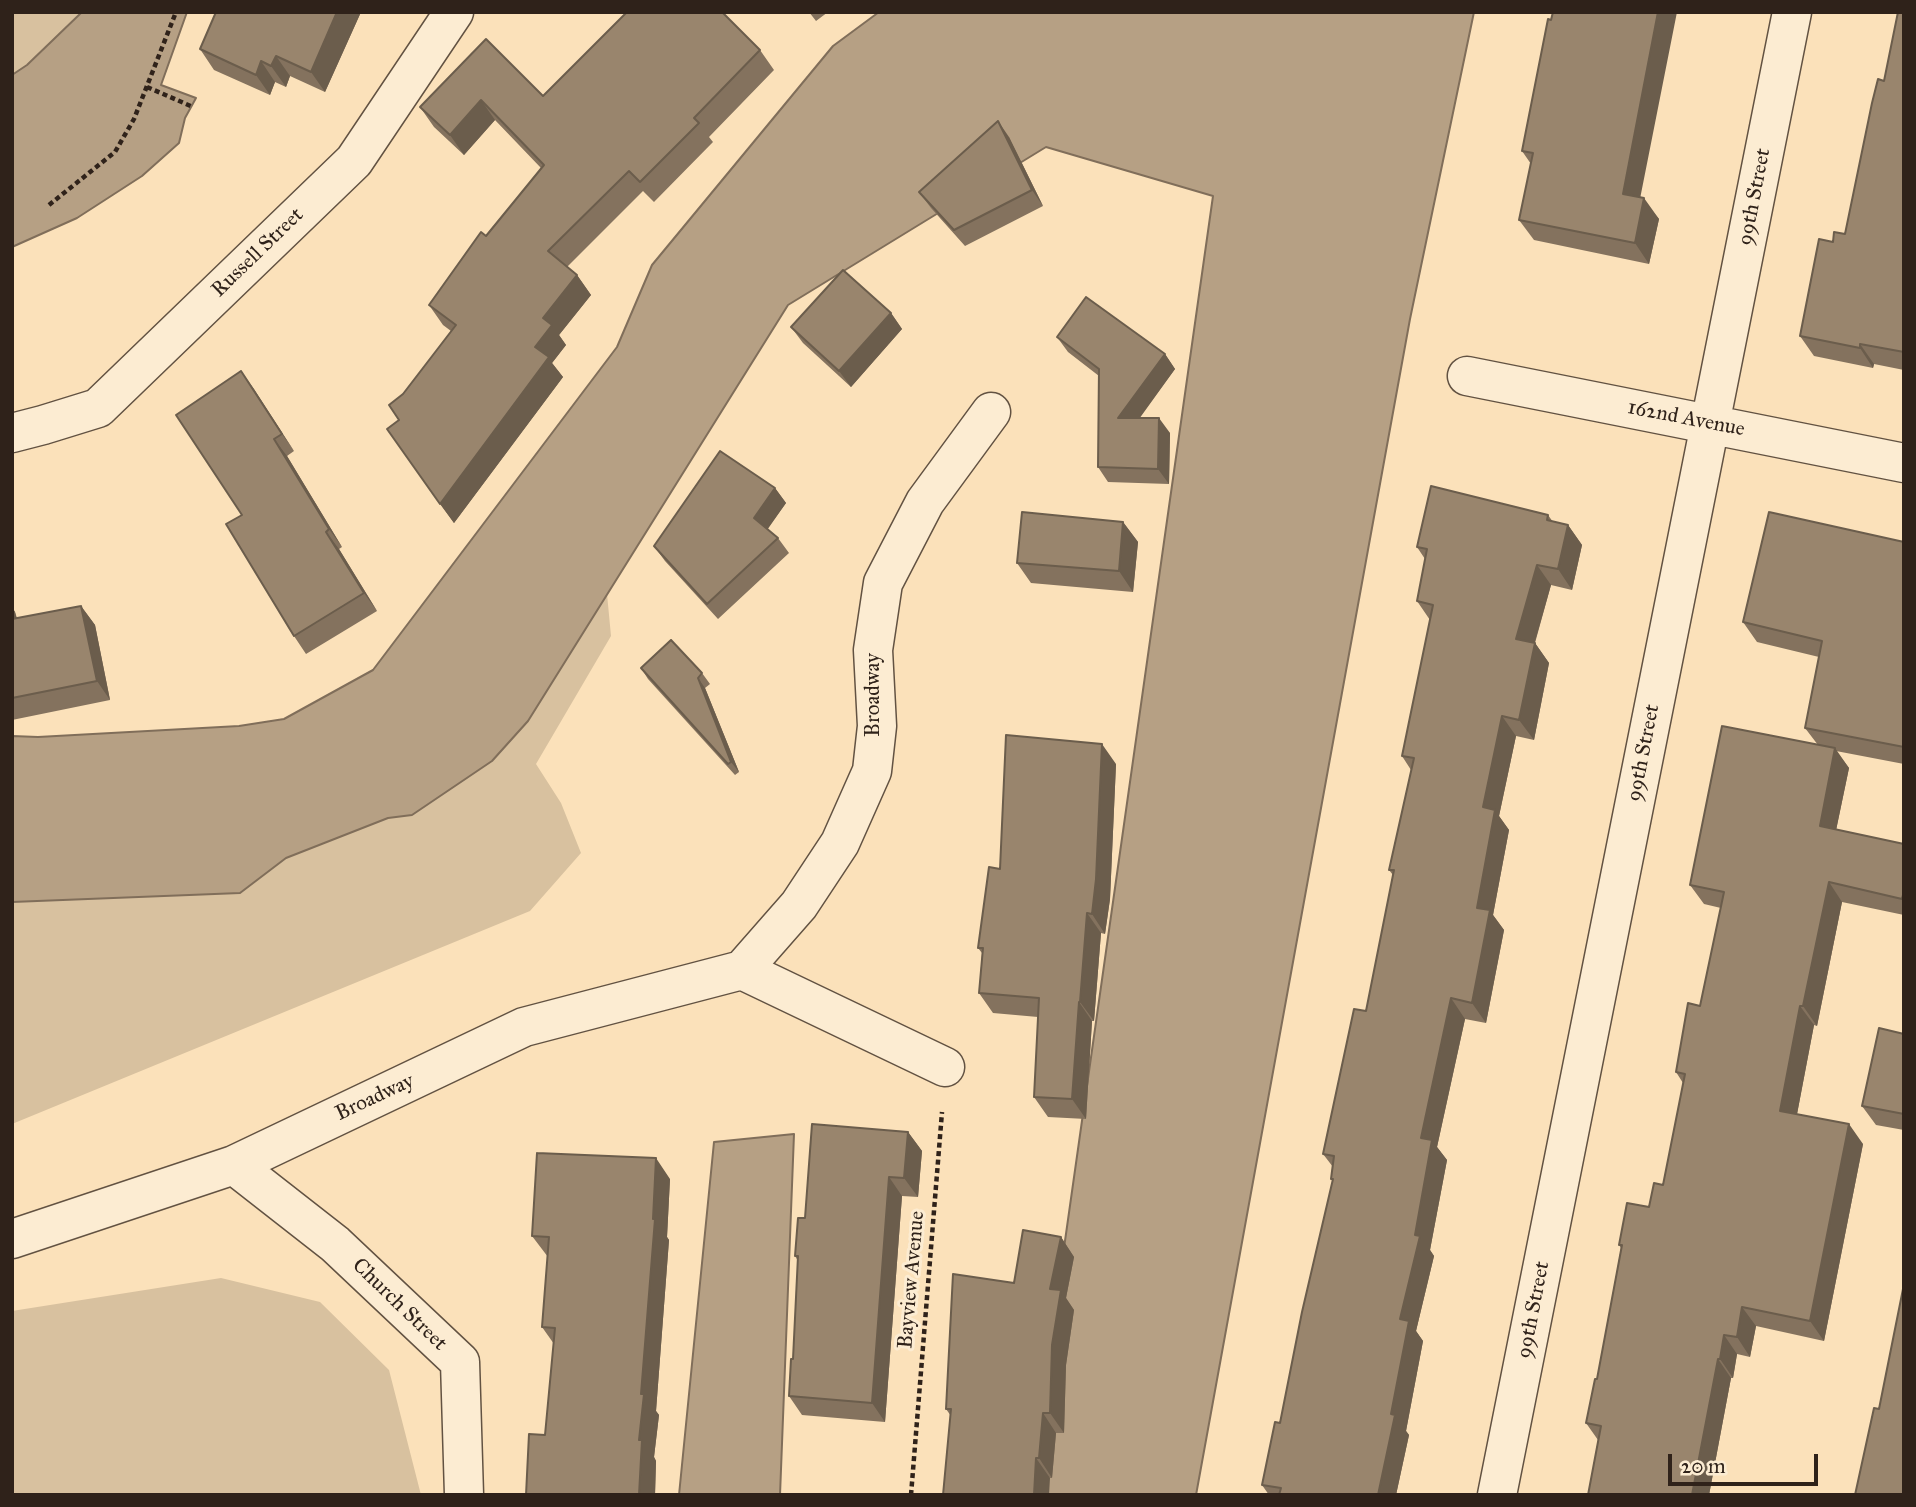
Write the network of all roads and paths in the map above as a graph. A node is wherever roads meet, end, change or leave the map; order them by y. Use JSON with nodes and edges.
{"nodes":[{"id":1,"x":176,"y":12,"type":"edge"},
{"id":2,"x":454,"y":12,"type":"edge"},
{"id":3,"x":1792,"y":12,"type":"edge"},
{"id":4,"x":148,"y":87,"type":"junction"},
{"id":5,"x":193,"y":107,"type":"dead end"},
{"id":6,"x":49,"y":205,"type":"dead end"},
{"id":7,"x":1467,"y":376,"type":"dead end"},
{"id":8,"x":991,"y":412,"type":"dead end"},
{"id":9,"x":1710,"y":424,"type":"junction"},
{"id":10,"x":12,"y":433,"type":"edge"},
{"id":11,"x":1904,"y":463,"type":"edge"},
{"id":12,"x":743,"y":970,"type":"junction"},
{"id":13,"x":945,"y":1067,"type":"joint"},
{"id":14,"x":234,"y":1165,"type":"junction"},
{"id":15,"x":12,"y":1239,"type":"edge"},
{"id":16,"x":464,"y":1495,"type":"edge"},
{"id":17,"x":911,"y":1495,"type":"edge"},
{"id":18,"x":1497,"y":1495,"type":"edge"}],
"edges":[{"from":1,"to":4,"type":"path"},
{"from":2,"to":10,"type":"street","name":"Russell Street"},
{"from":3,"to":9,"type":"street","name":"99th Street"},
{"from":4,"to":5,"type":"path"},
{"from":4,"to":6,"type":"path"},
{"from":7,"to":9,"type":"street","name":"162nd Avenue"},
{"from":8,"to":12,"type":"street","name":"Broadway"},
{"from":9,"to":11,"type":"street","name":"162nd Avenue"},
{"from":9,"to":18,"type":"street","name":"99th Street"},
{"from":12,"to":13,"type":"street"},
{"from":12,"to":14,"type":"street","name":"Broadway"},
{"from":13,"to":17,"type":"path","name":"Bayview Avenue"},
{"from":14,"to":15,"type":"street","name":"Broadway"},
{"from":14,"to":16,"type":"street","name":"Church Street"}]}
